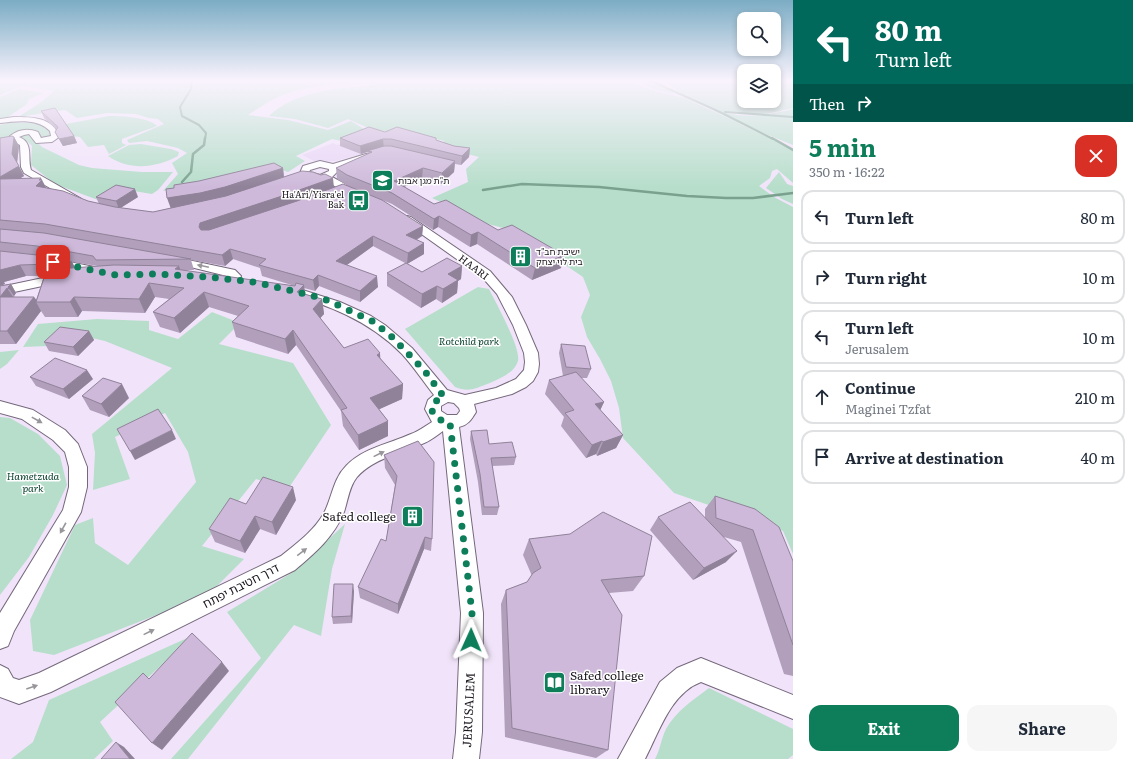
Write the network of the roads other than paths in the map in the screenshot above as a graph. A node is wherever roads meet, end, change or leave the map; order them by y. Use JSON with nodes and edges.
{"nodes":[{"id":1,"x":3,"y":121,"type":"edge"},
{"id":2,"x":377,"y":154,"type":"edge"},
{"id":3,"x":333,"y":167,"type":"junction"},
{"id":4,"x":306,"y":175,"type":"junction"},
{"id":5,"x":325,"y":177,"type":"junction"},
{"id":6,"x":294,"y":180,"type":"edge"},
{"id":7,"x":344,"y":189,"type":"junction"},
{"id":8,"x":331,"y":194,"type":"edge"},
{"id":9,"x":367,"y":198,"type":"edge"},
{"id":10,"x":87,"y":205,"type":"edge"},
{"id":11,"x":394,"y":211,"type":"edge"},
{"id":12,"x":165,"y":259,"type":"edge"},
{"id":13,"x":43,"y":261,"type":"edge"},
{"id":14,"x":189,"y":276,"type":"edge"},
{"id":15,"x":234,"y":280,"type":"junction"},
{"id":16,"x":247,"y":281,"type":"edge"},
{"id":17,"x":276,"y":286,"type":"edge"},
{"id":18,"x":0,"y":291,"type":"edge"},
{"id":19,"x":444,"y":397,"type":"junction"},
{"id":20,"x":464,"y":401,"type":"junction"},
{"id":21,"x":0,"y":407,"type":"edge"},
{"id":22,"x":447,"y":422,"type":"junction"},
{"id":23,"x":0,"y":638,"type":"edge"},
{"id":24,"x":0,"y":678,"type":"edge"},
{"id":25,"x":793,"y":707,"type":"edge"},
{"id":26,"x":466,"y":759,"type":"edge"},
{"id":27,"x":631,"y":759,"type":"edge"}],
"edges":[{"from":1,"to":10,"type":"street"},
{"from":2,"to":3,"type":"street"},
{"from":3,"to":4,"type":"street"},
{"from":3,"to":5,"type":"street"},
{"from":4,"to":5,"type":"street"},
{"from":4,"to":6,"type":"street"},
{"from":5,"to":7,"type":"street"},
{"from":7,"to":8,"type":"street"},
{"from":7,"to":9,"type":"street"},
{"from":11,"to":20,"type":"street","name":"HAARI"},
{"from":15,"to":12,"type":"street","one_way":true},
{"from":13,"to":18,"type":"street"},
{"from":14,"to":15,"type":"street"},
{"from":15,"to":16,"type":"street"},
{"from":17,"to":19,"type":"street"},
{"from":19,"to":20,"type":"street"},
{"from":19,"to":22,"type":"street"},
{"from":20,"to":22,"type":"street"},
{"from":21,"to":23,"type":"street","one_way":true},
{"from":24,"to":22,"type":"street","name":"דרך חטיבת יפתח","one_way":true},
{"from":22,"to":26,"type":"street","name":"JERUSALEM"},
{"from":25,"to":27,"type":"street"}]}
